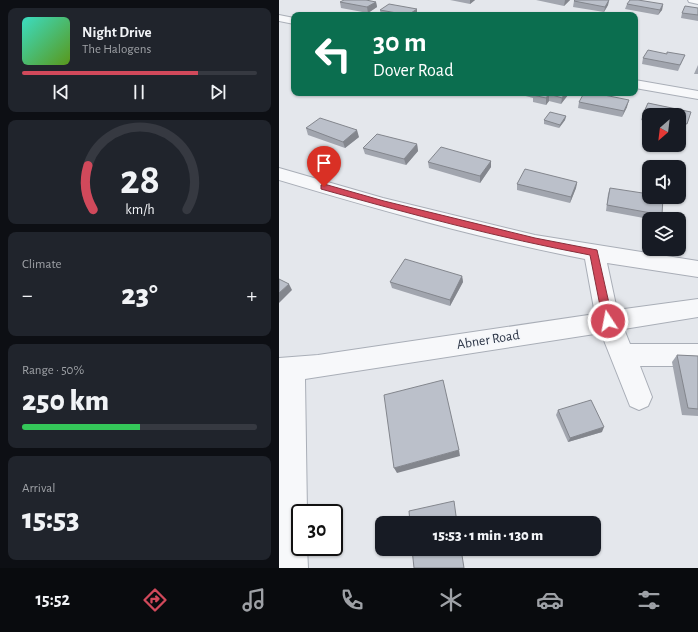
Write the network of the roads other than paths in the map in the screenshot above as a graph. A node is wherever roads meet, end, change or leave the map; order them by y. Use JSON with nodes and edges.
{"nodes":[{"id":1,"x":693,"y":0,"type":"edge"},
{"id":2,"x":698,"y":0,"type":"edge"},
{"id":3,"x":279,"y":18,"type":"edge"},
{"id":4,"x":291,"y":20,"type":"edge"},
{"id":5,"x":638,"y":85,"type":"edge"},
{"id":6,"x":698,"y":95,"type":"edge"},
{"id":7,"x":279,"y":174,"type":"edge"},
{"id":8,"x":594,"y":253,"type":"junction"},
{"id":9,"x":698,"y":269,"type":"edge"},
{"id":10,"x":698,"y":308,"type":"edge"},
{"id":11,"x":608,"y":321,"type":"junction"},
{"id":12,"x":623,"y":355,"type":"junction"},
{"id":13,"x":698,"y":355,"type":"edge"},
{"id":14,"x":286,"y":370,"type":"edge"},
{"id":15,"x":639,"y":397,"type":"dead end"},
{"id":16,"x":291,"y":568,"type":"edge"}],
"edges":[{"from":1,"to":2,"type":"street"},
{"from":3,"to":4,"type":"street"},
{"from":5,"to":6,"type":"street"},
{"from":7,"to":8,"type":"street"},
{"from":8,"to":9,"type":"street"},
{"from":8,"to":11,"type":"street"},
{"from":10,"to":11,"type":"street","name":"Abner Road"},
{"from":11,"to":12,"type":"street"},
{"from":11,"to":14,"type":"street","name":"Abner Road"},
{"from":12,"to":13,"type":"street"},
{"from":12,"to":15,"type":"street"},
{"from":14,"to":16,"type":"street"}]}
